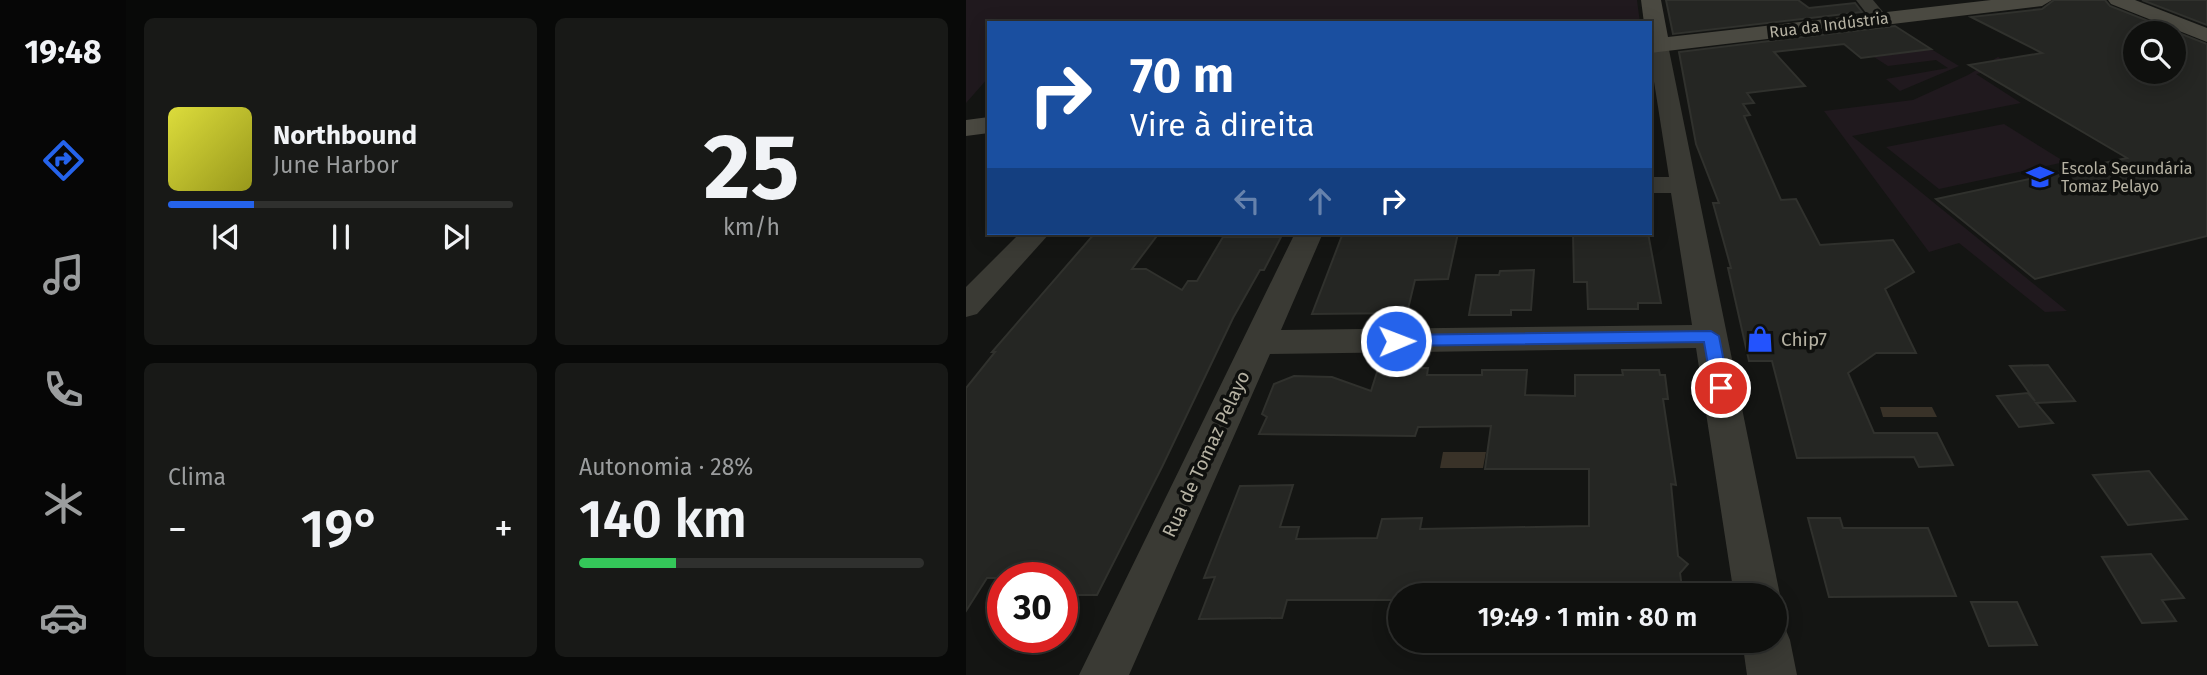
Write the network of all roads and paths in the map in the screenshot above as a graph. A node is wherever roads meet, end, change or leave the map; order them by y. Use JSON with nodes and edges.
{"nodes":[{"id":1,"x":1651,"y":0,"type":"edge"},
{"id":2,"x":1864,"y":0,"type":"edge"},
{"id":3,"x":2042,"y":0,"type":"edge"},
{"id":4,"x":2118,"y":0,"type":"edge"},
{"id":5,"x":1880,"y":19,"type":"junction"},
{"id":6,"x":2207,"y":36,"type":"edge"},
{"id":7,"x":1654,"y":46,"type":"edge"},
{"id":8,"x":987,"y":125,"type":"edge"},
{"id":9,"x":966,"y":128,"type":"edge"},
{"id":10,"x":1652,"y":185,"type":"edge"},
{"id":11,"x":1683,"y":185,"type":"junction"},
{"id":12,"x":1034,"y":235,"type":"edge"},
{"id":13,"x":1308,"y":235,"type":"edge"},
{"id":14,"x":971,"y":294,"type":"edge"},
{"id":15,"x":1711,"y":336,"type":"junction"},
{"id":16,"x":1259,"y":342,"type":"junction"},
{"id":17,"x":1755,"y":583,"type":"edge"},
{"id":18,"x":1768,"y":653,"type":"edge"},
{"id":19,"x":1104,"y":675,"type":"edge"},
{"id":20,"x":1772,"y":675,"type":"edge"}],
"edges":[{"from":1,"to":7,"type":"street"},
{"from":2,"to":5,"type":"street"},
{"from":3,"to":5,"type":"street","name":"Rua da Indústria"},
{"from":4,"to":6,"type":"street"},
{"from":5,"to":7,"type":"street","name":"Rua da Indústria"},
{"from":7,"to":11,"type":"street"},
{"from":8,"to":9,"type":"street"},
{"from":10,"to":11,"type":"street"},
{"from":11,"to":15,"type":"street"},
{"from":12,"to":14,"type":"street"},
{"from":13,"to":16,"type":"street","name":"Rua de Tomaz Pelayo"},
{"from":15,"to":16,"type":"street"},
{"from":15,"to":17,"type":"street"},
{"from":16,"to":19,"type":"street","name":"Rua de Tomaz Pelayo"},
{"from":18,"to":20,"type":"street"}]}
